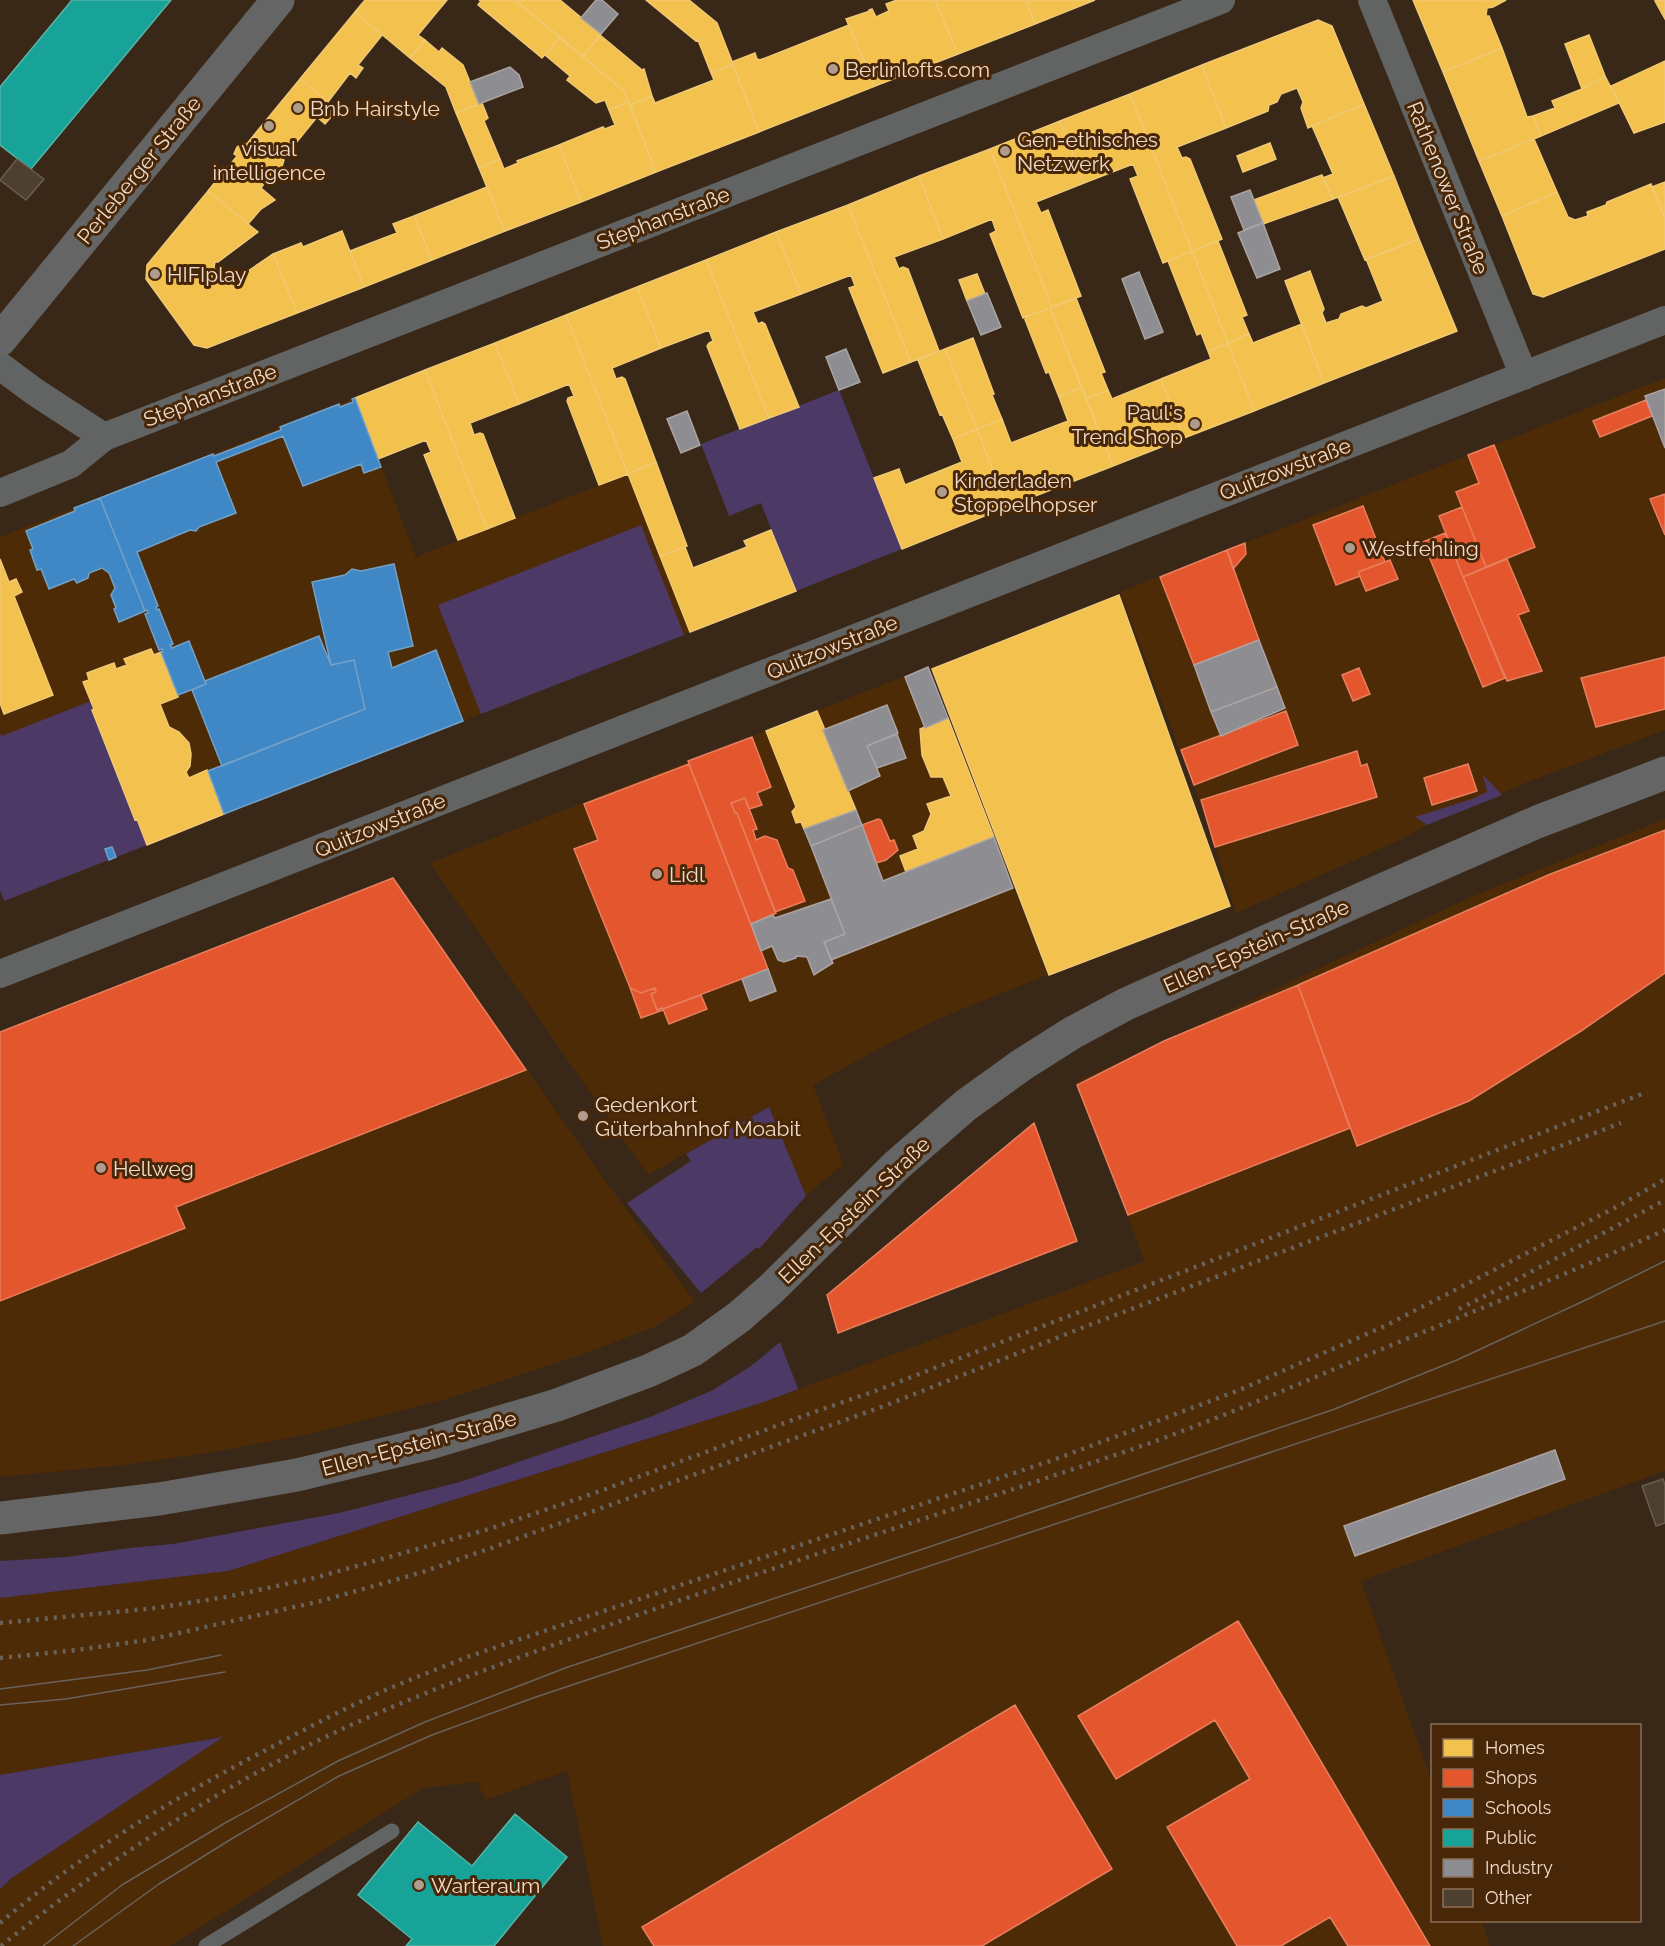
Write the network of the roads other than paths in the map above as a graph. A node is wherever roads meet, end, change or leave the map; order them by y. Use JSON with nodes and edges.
{"nodes":[{"id":1,"x":278,"y":0,"type":"edge"},
{"id":2,"x":1221,"y":0,"type":"edge"},
{"id":3,"x":1372,"y":0,"type":"edge"},
{"id":4,"x":1665,"y":320,"type":"edge"},
{"id":5,"x":0,"y":340,"type":"edge"},
{"id":6,"x":0,"y":366,"type":"edge"},
{"id":7,"x":1524,"y":376,"type":"junction"},
{"id":8,"x":104,"y":437,"type":"junction"},
{"id":9,"x":0,"y":493,"type":"edge"},
{"id":10,"x":1665,"y":772,"type":"edge"},
{"id":11,"x":0,"y":974,"type":"edge"},
{"id":12,"x":0,"y":1518,"type":"edge"},
{"id":13,"x":392,"y":1831,"type":"dead end"},
{"id":14,"x":206,"y":1946,"type":"edge"}],
"edges":[{"from":1,"to":5,"type":"main road","name":"Perleberger Straße"},
{"from":2,"to":8,"type":"street","name":"Stephanstraße"},
{"from":3,"to":7,"type":"street","name":"Rathenower Straße"},
{"from":4,"to":7,"type":"street","name":"Quitzowstraße"},
{"from":6,"to":8,"type":"street"},
{"from":7,"to":11,"type":"street","name":"Quitzowstraße"},
{"from":8,"to":9,"type":"street","name":"Stephanstraße"},
{"from":10,"to":12,"type":"main road","name":"Ellen-Epstein-Straße"},
{"from":13,"to":14,"type":"lane"}]}
